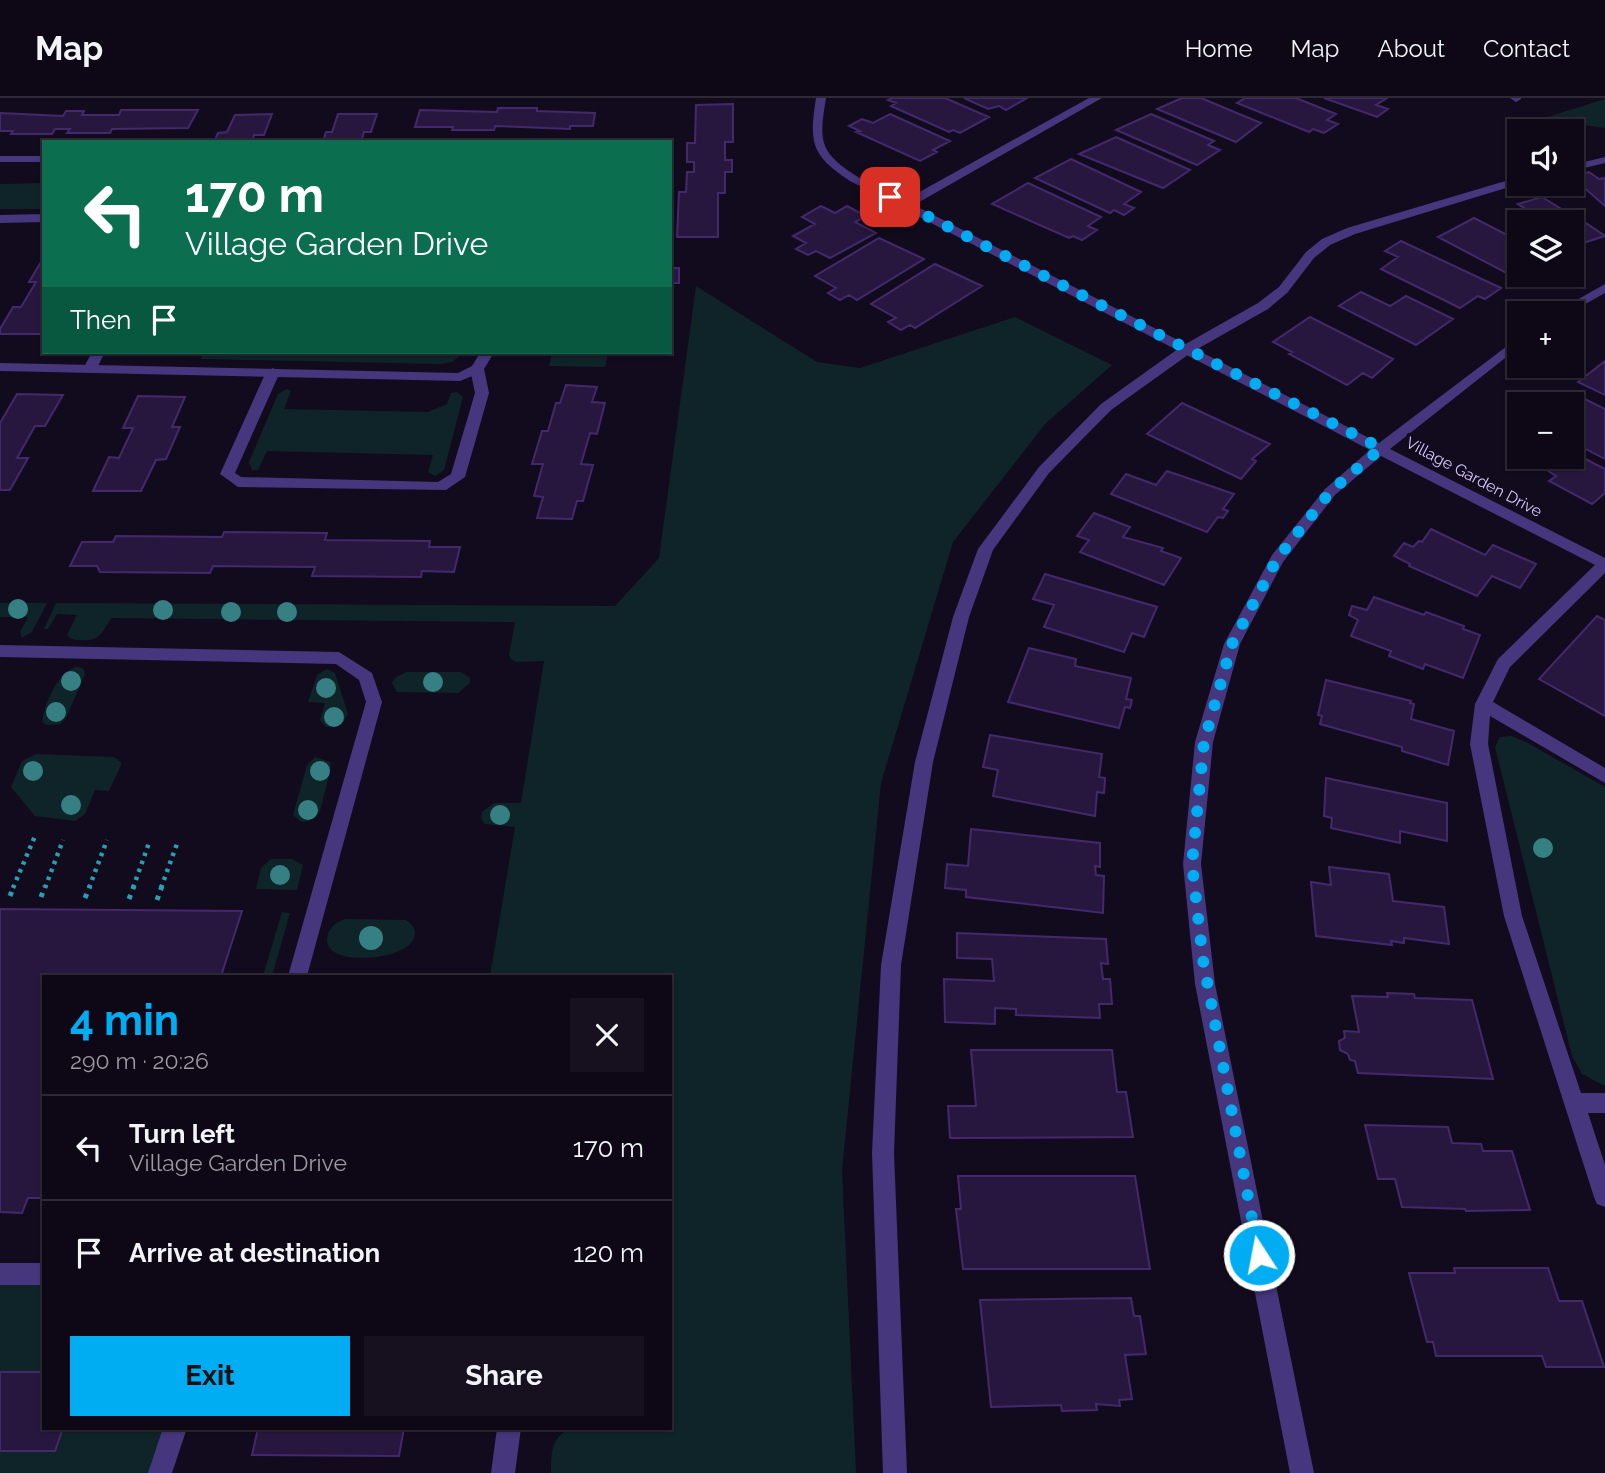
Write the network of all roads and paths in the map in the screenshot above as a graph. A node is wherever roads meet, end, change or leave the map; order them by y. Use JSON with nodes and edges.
{"nodes":[{"id":1,"x":821,"y":98,"type":"edge"},
{"id":2,"x":1097,"y":98,"type":"edge"},
{"id":3,"x":0,"y":159,"type":"edge"},
{"id":4,"x":42,"y":159,"type":"edge"},
{"id":5,"x":1605,"y":160,"type":"edge"},
{"id":6,"x":1584,"y":165,"type":"edge"},
{"id":7,"x":1507,"y":184,"type":"edge"},
{"id":8,"x":905,"y":205,"type":"junction"},
{"id":9,"x":42,"y":218,"type":"edge"},
{"id":10,"x":0,"y":219,"type":"edge"},
{"id":11,"x":1605,"y":288,"type":"edge"},
{"id":12,"x":1582,"y":301,"type":"edge"},
{"id":13,"x":1187,"y":349,"type":"junction"},
{"id":14,"x":1507,"y":350,"type":"edge"},
{"id":15,"x":98,"y":354,"type":"edge"},
{"id":16,"x":484,"y":354,"type":"edge"},
{"id":17,"x":0,"y":367,"type":"edge"},
{"id":18,"x":90,"y":369,"type":"junction"},
{"id":19,"x":477,"y":369,"type":"junction"},
{"id":20,"x":273,"y":372,"type":"junction"},
{"id":21,"x":1381,"y":448,"type":"junction"},
{"id":22,"x":1605,"y":564,"type":"edge"},
{"id":23,"x":0,"y":651,"type":"edge"},
{"id":24,"x":1483,"y":704,"type":"junction"},
{"id":25,"x":1605,"y":776,"type":"edge"},
{"id":26,"x":35,"y":836,"type":"dead end"},
{"id":27,"x":63,"y":840,"type":"dead end"},
{"id":28,"x":107,"y":840,"type":"dead end"},
{"id":29,"x":150,"y":840,"type":"dead end"},
{"id":30,"x":178,"y":841,"type":"dead end"},
{"id":31,"x":10,"y":896,"type":"dead end"},
{"id":32,"x":41,"y":897,"type":"dead end"},
{"id":33,"x":85,"y":898,"type":"dead end"},
{"id":34,"x":130,"y":899,"type":"dead end"},
{"id":35,"x":157,"y":900,"type":"dead end"},
{"id":36,"x":298,"y":975,"type":"edge"},
{"id":37,"x":1575,"y":1103,"type":"junction"},
{"id":38,"x":1605,"y":1103,"type":"edge"},
{"id":39,"x":1605,"y":1197,"type":"edge"},
{"id":40,"x":0,"y":1274,"type":"edge"},
{"id":41,"x":42,"y":1274,"type":"edge"},
{"id":42,"x":174,"y":1430,"type":"edge"},
{"id":43,"x":509,"y":1430,"type":"edge"},
{"id":44,"x":160,"y":1473,"type":"edge"},
{"id":45,"x":503,"y":1473,"type":"edge"},
{"id":46,"x":895,"y":1473,"type":"edge"},
{"id":47,"x":1302,"y":1473,"type":"edge"}],
"edges":[{"from":1,"to":8,"type":"street","name":"Village Garden Drive"},
{"from":2,"to":8,"type":"street"},
{"from":3,"to":4,"type":"street"},
{"from":5,"to":6,"type":"street"},
{"from":7,"to":13,"type":"street"},
{"from":8,"to":13,"type":"street","name":"Village Garden Drive"},
{"from":9,"to":10,"type":"street"},
{"from":11,"to":12,"type":"street"},
{"from":13,"to":21,"type":"street","name":"Village Garden Drive"},
{"from":13,"to":46,"type":"street"},
{"from":14,"to":21,"type":"street"},
{"from":15,"to":18,"type":"street"},
{"from":16,"to":19,"type":"street"},
{"from":17,"to":18,"type":"street"},
{"from":18,"to":20,"type":"street"},
{"from":19,"to":20,"type":"street"},
{"from":19,"to":20,"type":"street"},
{"from":21,"to":22,"type":"street","name":"Village Garden Drive"},
{"from":21,"to":47,"type":"street"},
{"from":22,"to":24,"type":"street"},
{"from":23,"to":36,"type":"street"},
{"from":24,"to":25,"type":"street"},
{"from":24,"to":37,"type":"street"},
{"from":26,"to":31,"type":"path"},
{"from":27,"to":32,"type":"path"},
{"from":28,"to":33,"type":"path"},
{"from":29,"to":34,"type":"path"},
{"from":30,"to":35,"type":"path"},
{"from":37,"to":38,"type":"street"},
{"from":37,"to":39,"type":"street"},
{"from":40,"to":41,"type":"street"},
{"from":42,"to":44,"type":"street"},
{"from":43,"to":45,"type":"street"}]}
